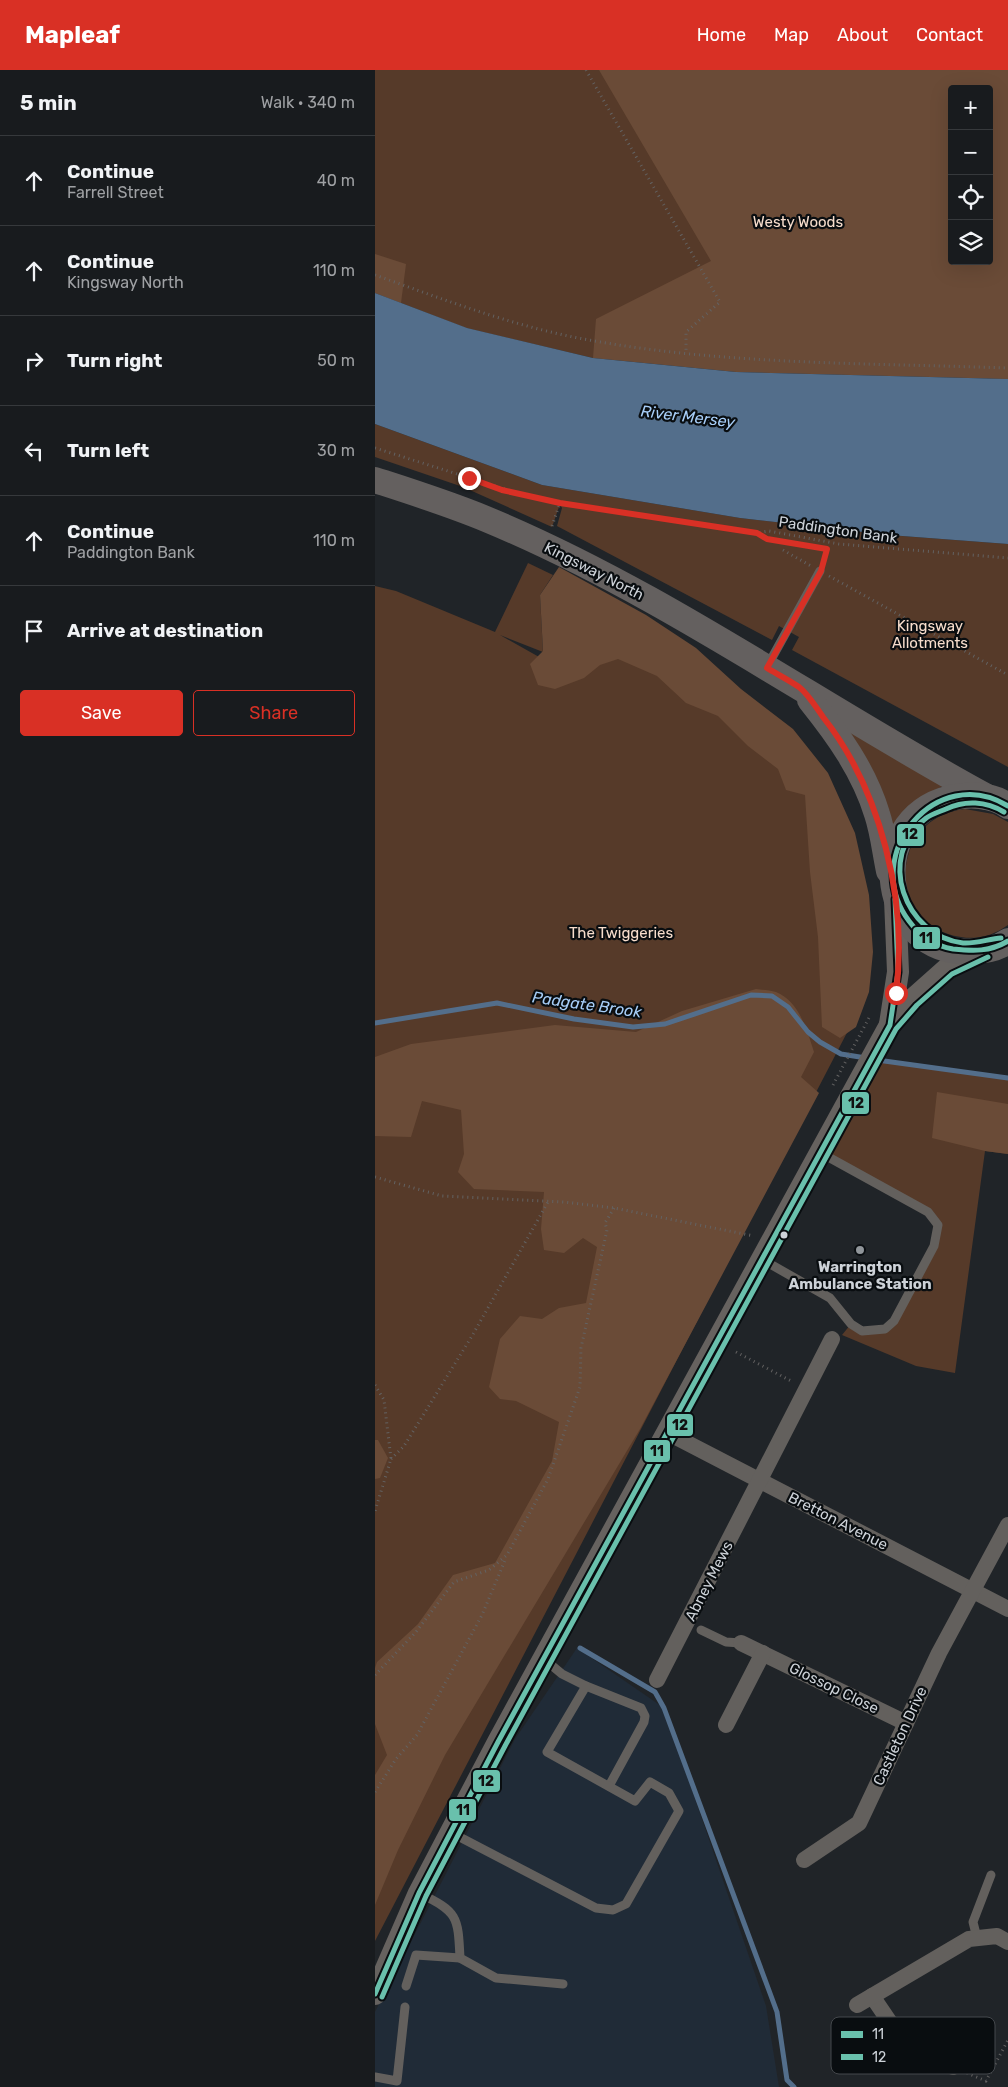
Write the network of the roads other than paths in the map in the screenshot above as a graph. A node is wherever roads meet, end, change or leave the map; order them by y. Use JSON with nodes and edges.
{"nodes":[{"id":1,"x":375,"y":480,"type":"edge"},
{"id":2,"x":821,"y":571,"type":"road end"},
{"id":3,"x":767,"y":668,"type":"junction"},
{"id":4,"x":801,"y":688,"type":"junction"},
{"id":5,"x":1002,"y":802,"type":"edge"},
{"id":6,"x":893,"y":890,"type":"junction"},
{"id":7,"x":1001,"y":945,"type":"edge"},
{"id":8,"x":887,"y":1031,"type":"junction"},
{"id":9,"x":821,"y":1153,"type":"junction"},
{"id":10,"x":766,"y":1253,"type":"junction"},
{"id":11,"x":832,"y":1339,"type":"dead end"},
{"id":12,"x":668,"y":1433,"type":"junction"},
{"id":13,"x":760,"y":1482,"type":"junction"},
{"id":14,"x":1008,"y":1525,"type":"edge"},
{"id":15,"x":972,"y":1591,"type":"junction"},
{"id":16,"x":1008,"y":1609,"type":"edge"},
{"id":17,"x":701,"y":1630,"type":"dead end"},
{"id":18,"x":741,"y":1643,"type":"joint"},
{"id":19,"x":763,"y":1653,"type":"junction"},
{"id":20,"x":544,"y":1659,"type":"junction"},
{"id":21,"x":657,"y":1680,"type":"dead end"},
{"id":22,"x":586,"y":1686,"type":"junction"},
{"id":23,"x":906,"y":1724,"type":"junction"},
{"id":24,"x":726,"y":1725,"type":"dead end"},
{"id":25,"x":609,"y":1786,"type":"junction"},
{"id":26,"x":450,"y":1832,"type":"junction"},
{"id":27,"x":804,"y":1860,"type":"dead end"},
{"id":28,"x":991,"y":1875,"type":"dead end"},
{"id":29,"x":419,"y":1893,"type":"junction"},
{"id":30,"x":977,"y":1938,"type":"junction"},
{"id":31,"x":1008,"y":1942,"type":"edge"},
{"id":32,"x":460,"y":1958,"type":"junction"},
{"id":33,"x":563,"y":1984,"type":"dead end"},
{"id":34,"x":406,"y":1986,"type":"dead end"},
{"id":35,"x":375,"y":1994,"type":"edge"},
{"id":36,"x":872,"y":1996,"type":"junction"},
{"id":37,"x":857,"y":2005,"type":"dead end"},
{"id":38,"x":405,"y":2007,"type":"dead end"},
{"id":39,"x":886,"y":2017,"type":"edge"},
{"id":40,"x":375,"y":2077,"type":"edge"}],
"edges":[{"from":1,"to":3,"type":"main road","name":"Kingsway North"},
{"from":2,"to":3,"type":"lane"},
{"from":3,"to":4,"type":"main road","name":"Kingsway North"},
{"from":4,"to":5,"type":"main road","name":"Kingsway North"},
{"from":4,"to":6,"type":"main road","name":"Kingsway North"},
{"from":5,"to":6,"type":"main road"},
{"from":6,"to":7,"type":"main road","name":"Kingsway North"},
{"from":6,"to":8,"type":"street"},
{"from":7,"to":8,"type":"street"},
{"from":8,"to":9,"type":"street"},
{"from":9,"to":10,"type":"street"},
{"from":9,"to":10,"type":"lane"},
{"from":10,"to":12,"type":"street"},
{"from":11,"to":13,"type":"street","name":"Abney Mews"},
{"from":12,"to":13,"type":"street","name":"Bretton Avenue"},
{"from":12,"to":20,"type":"street"},
{"from":13,"to":15,"type":"street","name":"Bretton Avenue"},
{"from":13,"to":21,"type":"street","name":"Abney Mews"},
{"from":14,"to":15,"type":"street","name":"Castleton Drive"},
{"from":15,"to":16,"type":"street","name":"Bretton Avenue"},
{"from":15,"to":23,"type":"street","name":"Castleton Drive"},
{"from":17,"to":18,"type":"lane"},
{"from":18,"to":19,"type":"street","name":"Glossop Close"},
{"from":19,"to":23,"type":"street","name":"Glossop Close"},
{"from":19,"to":24,"type":"street"},
{"from":20,"to":22,"type":"lane"},
{"from":20,"to":26,"type":"street"},
{"from":22,"to":25,"type":"lane"},
{"from":22,"to":25,"type":"lane"},
{"from":23,"to":27,"type":"street","name":"Castleton Drive"},
{"from":25,"to":26,"type":"lane"},
{"from":26,"to":29,"type":"street"},
{"from":28,"to":30,"type":"lane"},
{"from":29,"to":32,"type":"lane"},
{"from":29,"to":35,"type":"street"},
{"from":30,"to":31,"type":"street"},
{"from":30,"to":36,"type":"street"},
{"from":32,"to":33,"type":"lane"},
{"from":32,"to":34,"type":"lane"},
{"from":36,"to":37,"type":"street"},
{"from":36,"to":39,"type":"street"},
{"from":38,"to":40,"type":"lane"}]}
